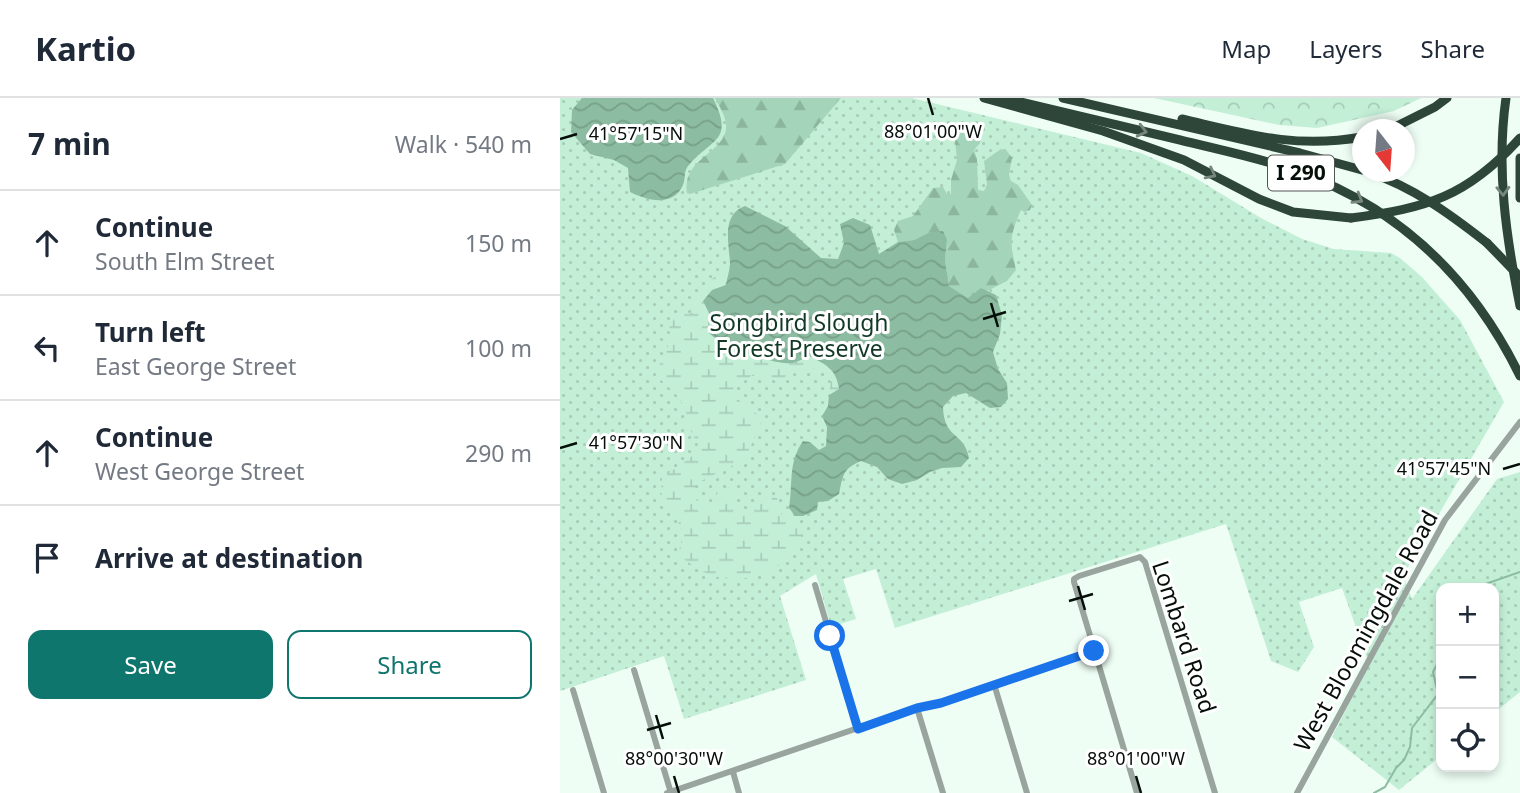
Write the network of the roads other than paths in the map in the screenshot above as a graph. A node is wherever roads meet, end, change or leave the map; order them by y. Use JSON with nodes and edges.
{"nodes":[{"id":1,"x":984,"y":98,"type":"edge"},
{"id":2,"x":1004,"y":98,"type":"edge"},
{"id":3,"x":1063,"y":98,"type":"edge"},
{"id":4,"x":1087,"y":98,"type":"edge"},
{"id":5,"x":1447,"y":98,"type":"edge"},
{"id":6,"x":1506,"y":98,"type":"edge"},
{"id":7,"x":1412,"y":119,"type":"edge"},
{"id":8,"x":1520,"y":138,"type":"edge"},
{"id":9,"x":1352,"y":139,"type":"edge"},
{"id":10,"x":1520,"y":158,"type":"edge"},
{"id":11,"x":1352,"y":167,"type":"edge"},
{"id":12,"x":1392,"y":182,"type":"edge"},
{"id":13,"x":1520,"y":198,"type":"edge"},
{"id":14,"x":1520,"y":277,"type":"edge"},
{"id":15,"x":1520,"y":306,"type":"edge"},
{"id":16,"x":1520,"y":376,"type":"edge"},
{"id":17,"x":1520,"y":422,"type":"edge"},
{"id":18,"x":815,"y":586,"type":"dead end"},
{"id":19,"x":1094,"y":651,"type":"junction"},
{"id":20,"x":634,"y":670,"type":"dead end"},
{"id":21,"x":994,"y":684,"type":"junction"},
{"id":22,"x":573,"y":690,"type":"dead end"},
{"id":23,"x":917,"y":708,"type":"junction"},
{"id":24,"x":858,"y":729,"type":"junction"},
{"id":25,"x":733,"y":772,"type":"junction"},
{"id":26,"x":604,"y":793,"type":"edge"},
{"id":27,"x":670,"y":793,"type":"edge"},
{"id":28,"x":739,"y":793,"type":"edge"},
{"id":29,"x":943,"y":793,"type":"edge"},
{"id":30,"x":1027,"y":793,"type":"edge"},
{"id":31,"x":1137,"y":793,"type":"edge"},
{"id":32,"x":1215,"y":793,"type":"edge"},
{"id":33,"x":1297,"y":793,"type":"edge"}],
"edges":[{"from":1,"to":8,"type":"highway","one_way":true,"bridge":true},
{"from":2,"to":16,"type":"highway","number":"I 290","one_way":true},
{"from":3,"to":11,"type":"highway","number":"I 290"},
{"from":4,"to":9,"type":"highway"},
{"from":5,"to":7,"type":"highway"},
{"from":6,"to":15,"type":"highway","one_way":true},
{"from":10,"to":13,"type":"highway"},
{"from":12,"to":14,"type":"highway","number":"I 290","bridge":true},
{"from":17,"to":33,"type":"street","name":"West Bloomingdale Road"},
{"from":18,"to":24,"type":"street"},
{"from":19,"to":21,"type":"street"},
{"from":19,"to":31,"type":"street"},
{"from":19,"to":32,"type":"street","name":"Lombard Road"},
{"from":20,"to":27,"type":"street"},
{"from":21,"to":23,"type":"street"},
{"from":21,"to":30,"type":"street"},
{"from":22,"to":26,"type":"street"},
{"from":23,"to":24,"type":"street"},
{"from":23,"to":29,"type":"street"},
{"from":24,"to":25,"type":"street"},
{"from":25,"to":27,"type":"street"},
{"from":25,"to":28,"type":"street"}]}
